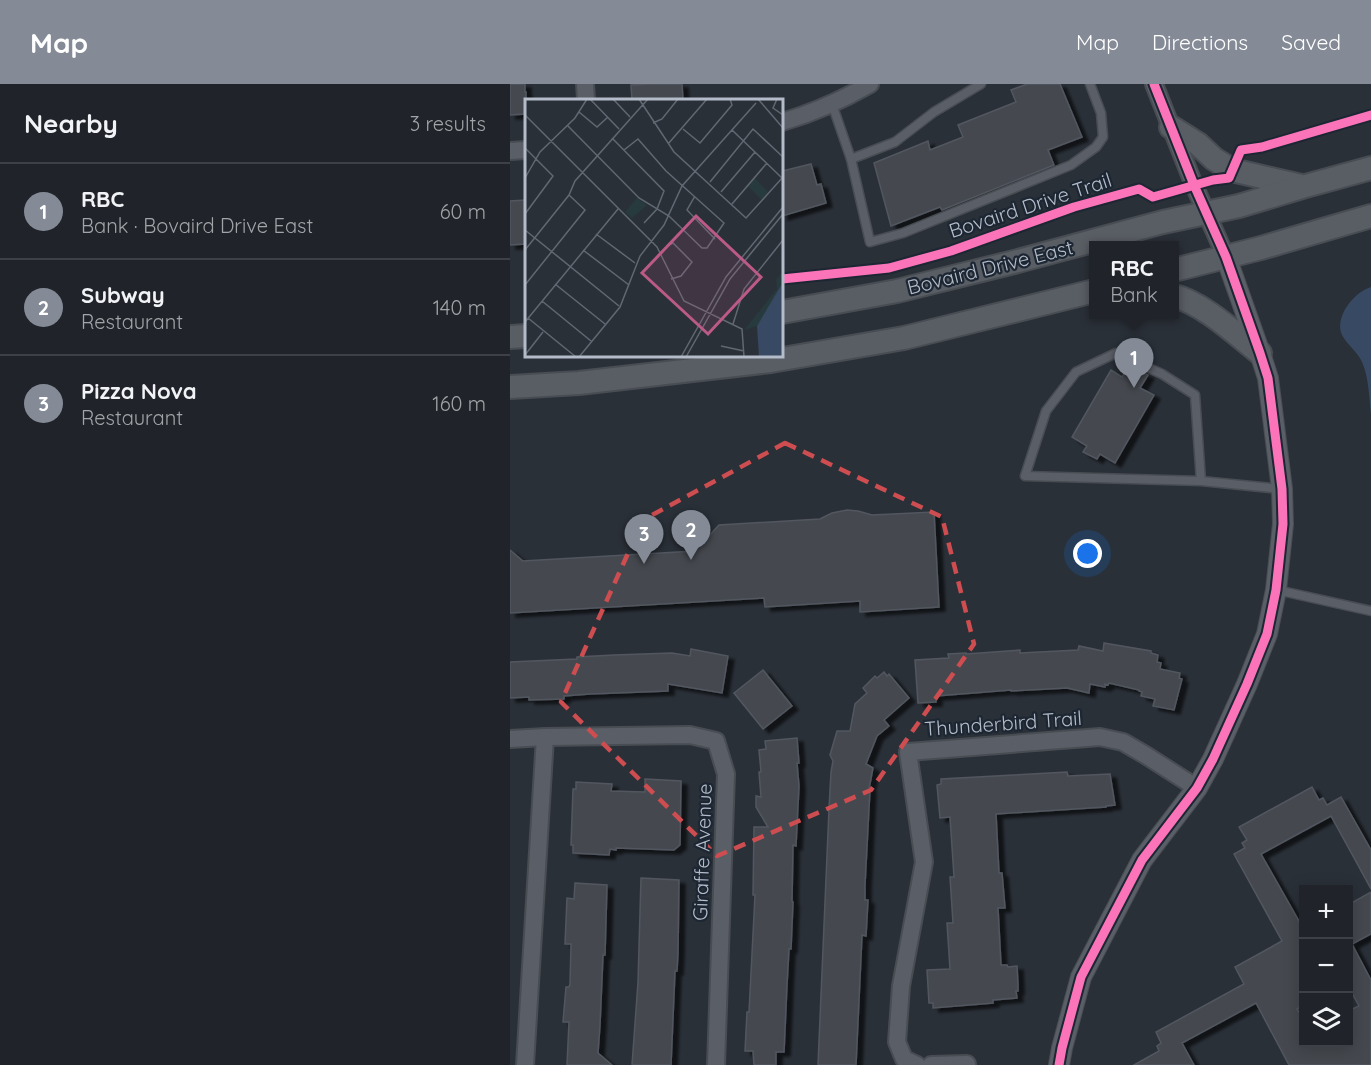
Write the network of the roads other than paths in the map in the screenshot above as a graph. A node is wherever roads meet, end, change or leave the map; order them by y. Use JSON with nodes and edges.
{"nodes":[{"id":1,"x":585,"y":84,"type":"edge"},
{"id":2,"x":870,"y":84,"type":"edge"},
{"id":3,"x":981,"y":84,"type":"edge"},
{"id":4,"x":1090,"y":84,"type":"edge"},
{"id":5,"x":1154,"y":84,"type":"edge"},
{"id":6,"x":586,"y":99,"type":"edge"},
{"id":7,"x":832,"y":104,"type":"junction"},
{"id":8,"x":783,"y":122,"type":"edge"},
{"id":9,"x":1170,"y":127,"type":"junction"},
{"id":10,"x":525,"y":150,"type":"edge"},
{"id":11,"x":510,"y":151,"type":"edge"},
{"id":12,"x":851,"y":159,"type":"junction"},
{"id":13,"x":1371,"y":168,"type":"edge"},
{"id":14,"x":1302,"y":187,"type":"junction"},
{"id":15,"x":1206,"y":213,"type":"junction"},
{"id":16,"x":1371,"y":216,"type":"edge"},
{"id":17,"x":1092,"y":241,"type":"edge"},
{"id":18,"x":1089,"y":242,"type":"edge"},
{"id":19,"x":1226,"y":257,"type":"junction"},
{"id":20,"x":1179,"y":269,"type":"edge"},
{"id":21,"x":1089,"y":292,"type":"edge"},
{"id":22,"x":1179,"y":297,"type":"edge"},
{"id":23,"x":783,"y":312,"type":"edge"},
{"id":24,"x":525,"y":336,"type":"edge"},
{"id":25,"x":510,"y":337,"type":"edge"},
{"id":26,"x":1260,"y":353,"type":"junction"},
{"id":27,"x":510,"y":387,"type":"edge"},
{"id":28,"x":1202,"y":481,"type":"junction"},
{"id":29,"x":1282,"y":489,"type":"junction"},
{"id":30,"x":1276,"y":590,"type":"junction"},
{"id":31,"x":1371,"y":611,"type":"edge"},
{"id":32,"x":545,"y":737,"type":"junction"},
{"id":33,"x":510,"y":739,"type":"edge"},
{"id":34,"x":1197,"y":788,"type":"junction"},
{"id":35,"x":968,"y":1064,"type":"edge"},
{"id":36,"x":525,"y":1065,"type":"edge"},
{"id":37,"x":716,"y":1065,"type":"edge"},
{"id":38,"x":917,"y":1065,"type":"edge"},
{"id":39,"x":931,"y":1065,"type":"edge"},
{"id":40,"x":1059,"y":1065,"type":"edge"}],
"edges":[{"from":1,"to":6,"type":"street"},
{"from":2,"to":7,"type":"street"},
{"from":3,"to":12,"type":"lane"},
{"from":4,"to":12,"type":"lane"},
{"from":5,"to":9,"type":"street"},
{"from":7,"to":8,"type":"street"},
{"from":7,"to":12,"type":"lane"},
{"from":9,"to":14,"type":"main road"},
{"from":9,"to":15,"type":"street"},
{"from":10,"to":11,"type":"street"},
{"from":13,"to":14,"type":"main road","name":"Bovaird Drive East"},
{"from":14,"to":15,"type":"main road","name":"Bovaird Drive East"},
{"from":15,"to":17,"type":"main road","name":"Bovaird Drive East"},
{"from":15,"to":19,"type":"street"},
{"from":16,"to":19,"type":"main road"},
{"from":18,"to":23,"type":"main road","name":"Bovaird Drive East"},
{"from":19,"to":20,"type":"main road"},
{"from":19,"to":26,"type":"street"},
{"from":21,"to":27,"type":"main road"},
{"from":22,"to":26,"type":"main road"},
{"from":24,"to":25,"type":"main road"},
{"from":26,"to":29,"type":"street"},
{"from":28,"to":28,"type":"lane"},
{"from":28,"to":29,"type":"lane"},
{"from":29,"to":30,"type":"street"},
{"from":30,"to":31,"type":"lane"},
{"from":30,"to":34,"type":"street"},
{"from":32,"to":33,"type":"street","name":"Giraffe Avenue"},
{"from":32,"to":36,"type":"street"},
{"from":32,"to":37,"type":"street","name":"Giraffe Avenue"},
{"from":34,"to":38,"type":"street","name":"Thunderbird Trail"},
{"from":34,"to":40,"type":"street"},
{"from":35,"to":39,"type":"street"}]}
